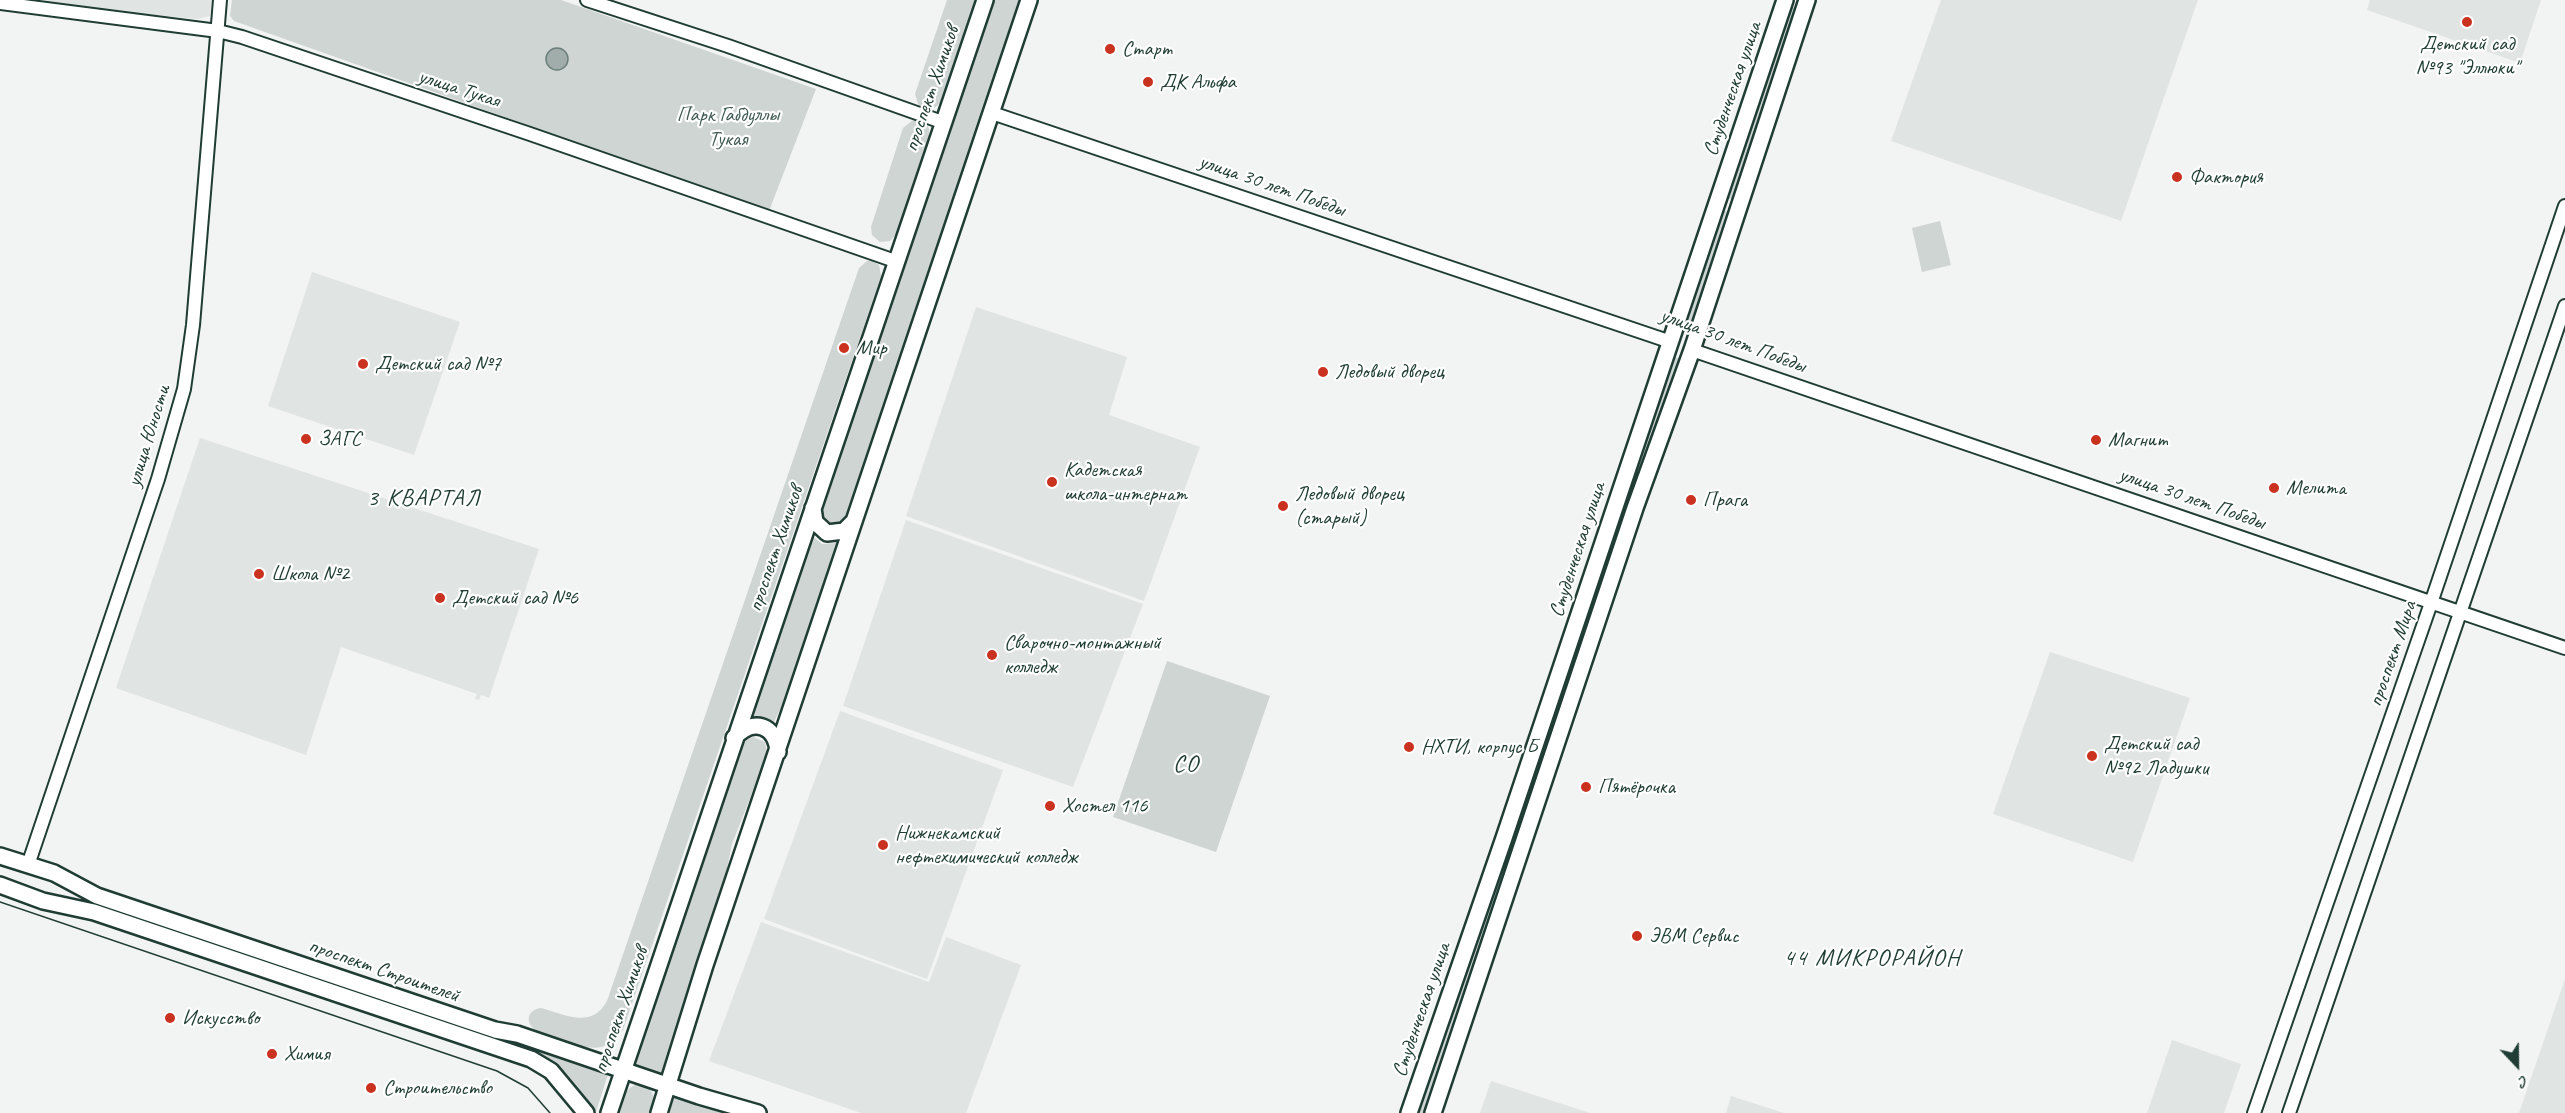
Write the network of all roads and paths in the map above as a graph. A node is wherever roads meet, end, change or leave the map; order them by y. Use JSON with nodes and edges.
{"nodes":[{"id":1,"x":220,"y":0,"type":"edge"},
{"id":2,"x":587,"y":0,"type":"edge"},
{"id":3,"x":985,"y":0,"type":"edge"},
{"id":4,"x":1029,"y":0,"type":"edge"},
{"id":5,"x":0,"y":3,"type":"edge"},
{"id":6,"x":1784,"y":4,"type":"edge"},
{"id":7,"x":1805,"y":7,"type":"edge"},
{"id":8,"x":218,"y":31,"type":"junction"},
{"id":9,"x":992,"y":113,"type":"junction"},
{"id":10,"x":942,"y":122,"type":"junction"},
{"id":11,"x":1719,"y":195,"type":"junction"},
{"id":12,"x":1740,"y":199,"type":"junction"},
{"id":13,"x":2565,"y":206,"type":"edge"},
{"id":14,"x":895,"y":261,"type":"junction"},
{"id":15,"x":2565,"y":306,"type":"edge"},
{"id":16,"x":1671,"y":342,"type":"junction"},
{"id":17,"x":1692,"y":350,"type":"junction"},
{"id":18,"x":813,"y":505,"type":"junction"},
{"id":19,"x":856,"y":519,"type":"junction"},
{"id":20,"x":2431,"y":603,"type":"junction"},
{"id":21,"x":2459,"y":612,"type":"junction"},
{"id":22,"x":2565,"y":648,"type":"edge"},
{"id":23,"x":734,"y":738,"type":"junction"},
{"id":24,"x":778,"y":752,"type":"junction"},
{"id":25,"x":1511,"y":818,"type":"junction"},
{"id":26,"x":1530,"y":822,"type":"junction"},
{"id":27,"x":1504,"y":838,"type":"junction"},
{"id":28,"x":1523,"y":843,"type":"junction"},
{"id":29,"x":0,"y":856,"type":"edge"},
{"id":30,"x":28,"y":865,"type":"junction"},
{"id":31,"x":54,"y":873,"type":"junction"},
{"id":32,"x":0,"y":885,"type":"edge"},
{"id":33,"x":44,"y":901,"type":"junction"},
{"id":34,"x":623,"y":1070,"type":"junction"},
{"id":35,"x":668,"y":1084,"type":"junction"},
{"id":36,"x":586,"y":1113,"type":"edge"},
{"id":37,"x":609,"y":1113,"type":"edge"},
{"id":38,"x":660,"y":1113,"type":"edge"},
{"id":39,"x":759,"y":1113,"type":"edge"},
{"id":40,"x":1409,"y":1113,"type":"edge"},
{"id":41,"x":1433,"y":1113,"type":"edge"},
{"id":42,"x":2254,"y":1113,"type":"edge"},
{"id":43,"x":2289,"y":1113,"type":"edge"}],
"edges":[{"from":1,"to":8,"type":"street","name":"улица Юности"},
{"from":2,"to":10,"type":"street"},
{"from":3,"to":10,"type":"main road","name":"проспект Химиков"},
{"from":4,"to":9,"type":"main road"},
{"from":5,"to":8,"type":"street","name":"улица Тукая"},
{"from":6,"to":7,"type":"main road"},
{"from":6,"to":11,"type":"main road","name":"Студенческая улица"},
{"from":7,"to":12,"type":"main road","name":"Студенческая улица"},
{"from":8,"to":14,"type":"street","name":"улица Тукая"},
{"from":8,"to":30,"type":"street","name":"улица Юности"},
{"from":9,"to":16,"type":"street","name":"улица 30 лет Победы"},
{"from":9,"to":19,"type":"main road"},
{"from":10,"to":14,"type":"main road","name":"проспект Химиков"},
{"from":11,"to":12,"type":"main road"},
{"from":11,"to":16,"type":"main road","name":"Студенческая улица"},
{"from":12,"to":17,"type":"main road","name":"Студенческая улица"},
{"from":13,"to":20,"type":"street","name":"проспект Мира"},
{"from":14,"to":18,"type":"main road","name":"проспект Химиков"},
{"from":15,"to":21,"type":"street"},
{"from":16,"to":17,"type":"main road","name":"улица 30 лет Победы"},
{"from":16,"to":25,"type":"main road","name":"Студенческая улица"},
{"from":17,"to":20,"type":"street","name":"улица 30 лет Победы"},
{"from":17,"to":26,"type":"main road","name":"Студенческая улица"},
{"from":18,"to":19,"type":"main road"},
{"from":18,"to":23,"type":"main road","name":"проспект Химиков"},
{"from":19,"to":24,"type":"main road"},
{"from":20,"to":21,"type":"street","name":"улица 30 лет Победы"},
{"from":20,"to":42,"type":"street","name":"проспект Мира"},
{"from":21,"to":22,"type":"street","name":"улица 30 лет Победы"},
{"from":21,"to":43,"type":"street"},
{"from":23,"to":24,"type":"main road"},
{"from":23,"to":34,"type":"main road","name":"проспект Химиков"},
{"from":24,"to":35,"type":"main road"},
{"from":25,"to":26,"type":"main road"},
{"from":25,"to":27,"type":"main road","name":"Студенческая улица"},
{"from":26,"to":28,"type":"main road","name":"Студенческая улица"},
{"from":27,"to":28,"type":"main road"},
{"from":27,"to":40,"type":"main road","name":"Студенческая улица"},
{"from":28,"to":41,"type":"main road","name":"Студенческая улица"},
{"from":29,"to":30,"type":"main road","name":"проспект Строителей"},
{"from":30,"to":31,"type":"main road","name":"проспект Строителей"},
{"from":31,"to":33,"type":"main road"},
{"from":31,"to":34,"type":"main road","name":"проспект Строителей"},
{"from":32,"to":33,"type":"main road","name":"проспект Строителей"},
{"from":33,"to":36,"type":"main road","name":"проспект Строителей"},
{"from":34,"to":35,"type":"main road","name":"проспект Строителей"},
{"from":34,"to":37,"type":"main road","name":"проспект Химиков"},
{"from":35,"to":38,"type":"main road"},
{"from":35,"to":39,"type":"main road","name":"проспект Строителей"}]}
